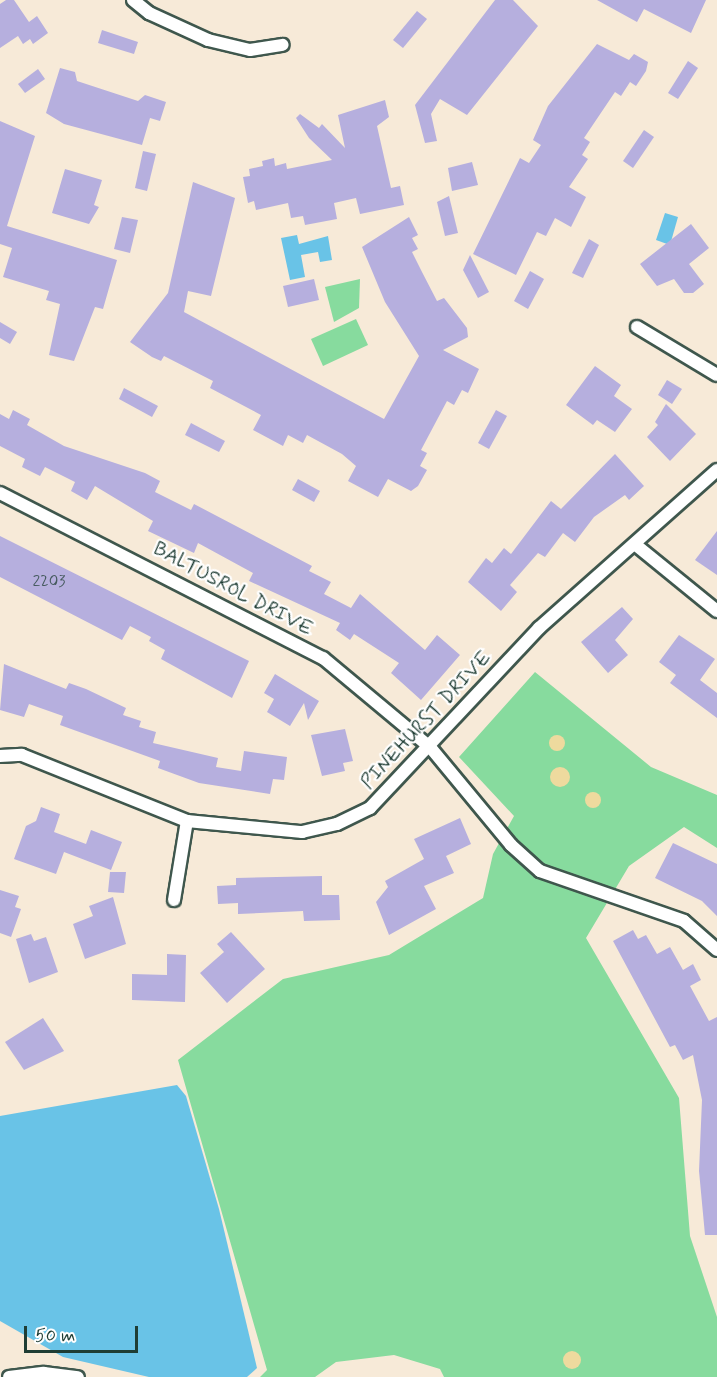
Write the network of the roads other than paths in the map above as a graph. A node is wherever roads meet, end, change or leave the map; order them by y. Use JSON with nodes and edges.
{"nodes":[{"id":1,"x":134,"y":0,"type":"edge"},
{"id":2,"x":283,"y":45,"type":"dead end"},
{"id":3,"x":637,"y":327,"type":"dead end"},
{"id":4,"x":717,"y":375,"type":"edge"},
{"id":5,"x":717,"y":470,"type":"edge"},
{"id":6,"x":0,"y":493,"type":"edge"},
{"id":7,"x":637,"y":546,"type":"junction"},
{"id":8,"x":717,"y":611,"type":"edge"},
{"id":9,"x":430,"y":747,"type":"junction"},
{"id":10,"x":0,"y":756,"type":"edge"},
{"id":11,"x":187,"y":821,"type":"junction"},
{"id":12,"x":174,"y":900,"type":"dead end"},
{"id":13,"x":717,"y":950,"type":"edge"},
{"id":14,"x":9,"y":1377,"type":"edge"},
{"id":15,"x":78,"y":1377,"type":"edge"}],
"edges":[{"from":1,"to":2,"type":"street"},
{"from":3,"to":4,"type":"street"},
{"from":5,"to":7,"type":"street","name":"PINEHURST DRIVE"},
{"from":6,"to":9,"type":"street","name":"BALTUSROL DRIVE"},
{"from":7,"to":8,"type":"street"},
{"from":7,"to":9,"type":"street","name":"PINEHURST DRIVE"},
{"from":9,"to":11,"type":"street","name":"PINEHURST DRIVE"},
{"from":9,"to":13,"type":"street","name":"BALTUSROL DRIVE"},
{"from":10,"to":11,"type":"street","name":"PINEHURST DRIVE"},
{"from":11,"to":12,"type":"street"},
{"from":14,"to":15,"type":"street"}]}
